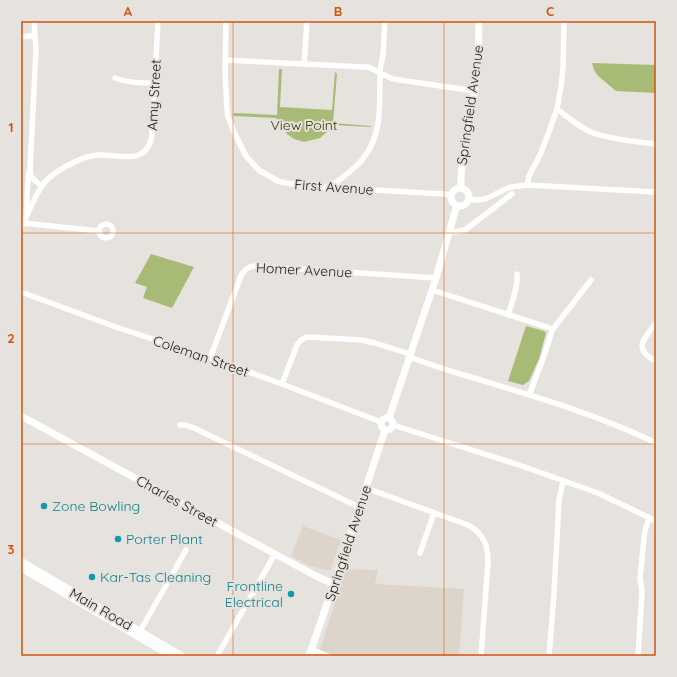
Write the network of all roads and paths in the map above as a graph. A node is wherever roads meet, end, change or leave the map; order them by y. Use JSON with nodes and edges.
{"nodes":[{"id":1,"x":34,"y":21,"type":"edge"},
{"id":2,"x":158,"y":21,"type":"edge"},
{"id":3,"x":226,"y":21,"type":"edge"},
{"id":4,"x":307,"y":21,"type":"edge"},
{"id":5,"x":385,"y":21,"type":"edge"},
{"id":6,"x":479,"y":21,"type":"edge"},
{"id":7,"x":564,"y":21,"type":"edge"},
{"id":8,"x":35,"y":35,"type":"junction"},
{"id":9,"x":21,"y":37,"type":"edge"},
{"id":10,"x":225,"y":60,"type":"junction"},
{"id":11,"x":304,"y":64,"type":"junction"},
{"id":12,"x":380,"y":73,"type":"junction"},
{"id":13,"x":115,"y":78,"type":"dead end"},
{"id":14,"x":154,"y":83,"type":"junction"},
{"id":15,"x":474,"y":91,"type":"junction"},
{"id":16,"x":557,"y":109,"type":"junction"},
{"id":17,"x":656,"y":144,"type":"edge"},
{"id":18,"x":30,"y":170,"type":"junction"},
{"id":19,"x":527,"y":185,"type":"junction"},
{"id":20,"x":42,"y":186,"type":"junction"},
{"id":21,"x":329,"y":188,"type":"junction"},
{"id":22,"x":461,"y":188,"type":"junction"},
{"id":23,"x":656,"y":192,"type":"edge"},
{"id":24,"x":512,"y":194,"type":"dead end"},
{"id":25,"x":451,"y":195,"type":"junction"},
{"id":26,"x":468,"y":199,"type":"junction"},
{"id":27,"x":457,"y":205,"type":"junction"},
{"id":28,"x":26,"y":217,"type":"junction"},
{"id":29,"x":22,"y":226,"type":"edge"},
{"id":30,"x":99,"y":231,"type":"dead end"},
{"id":31,"x":450,"y":231,"type":"junction"},
{"id":32,"x":517,"y":274,"type":"dead end"},
{"id":33,"x":436,"y":278,"type":"junction"},
{"id":34,"x":591,"y":280,"type":"dead end"},
{"id":35,"x":432,"y":290,"type":"junction"},
{"id":36,"x":21,"y":292,"type":"edge"},
{"id":37,"x":508,"y":315,"type":"junction"},
{"id":38,"x":656,"y":323,"type":"edge"},
{"id":39,"x":554,"y":329,"type":"junction"},
{"id":40,"x":410,"y":356,"type":"junction"},
{"id":41,"x":210,"y":358,"type":"junction"},
{"id":42,"x":656,"y":361,"type":"edge"},
{"id":43,"x":282,"y":384,"type":"junction"},
{"id":44,"x":529,"y":395,"type":"junction"},
{"id":45,"x":21,"y":416,"type":"edge"},
{"id":46,"x":389,"y":418,"type":"junction"},
{"id":47,"x":381,"y":422,"type":"junction"},
{"id":48,"x":180,"y":425,"type":"dead end"},
{"id":49,"x":393,"y":425,"type":"junction"},
{"id":50,"x":385,"y":430,"type":"junction"},
{"id":51,"x":656,"y":443,"type":"edge"},
{"id":52,"x":563,"y":480,"type":"junction"},
{"id":53,"x":366,"y":488,"type":"junction"},
{"id":54,"x":359,"y":507,"type":"junction"},
{"id":55,"x":434,"y":513,"type":"junction"},
{"id":56,"x":649,"y":518,"type":"junction"},
{"id":57,"x":656,"y":520,"type":"edge"},
{"id":58,"x":186,"y":550,"type":"dead end"},
{"id":59,"x":420,"y":552,"type":"dead end"},
{"id":60,"x":275,"y":554,"type":"junction"},
{"id":61,"x":21,"y":563,"type":"edge"},
{"id":62,"x":334,"y":584,"type":"junction"},
{"id":63,"x":139,"y":634,"type":"junction"},
{"id":64,"x":311,"y":653,"type":"edge"},
{"id":65,"x":171,"y":656,"type":"edge"},
{"id":66,"x":182,"y":656,"type":"edge"},
{"id":67,"x":217,"y":656,"type":"edge"},
{"id":68,"x":328,"y":656,"type":"edge"},
{"id":69,"x":481,"y":656,"type":"edge"},
{"id":70,"x":549,"y":656,"type":"edge"},
{"id":71,"x":638,"y":656,"type":"edge"}],
"edges":[{"from":1,"to":8,"type":"street"},
{"from":2,"to":14,"type":"street","name":"Amy Street"},
{"from":3,"to":10,"type":"street","name":"First Avenue"},
{"from":4,"to":11,"type":"street"},
{"from":5,"to":12,"type":"street"},
{"from":6,"to":15,"type":"street","name":"Springfield Avenue"},
{"from":7,"to":16,"type":"street"},
{"from":8,"to":9,"type":"street"},
{"from":8,"to":18,"type":"street"},
{"from":10,"to":11,"type":"street"},
{"from":10,"to":21,"type":"street","name":"First Avenue"},
{"from":11,"to":12,"type":"street"},
{"from":12,"to":15,"type":"street"},
{"from":12,"to":21,"type":"street"},
{"from":13,"to":14,"type":"street"},
{"from":14,"to":20,"type":"street","name":"Amy Street"},
{"from":15,"to":22,"type":"street","name":"Springfield Avenue"},
{"from":16,"to":17,"type":"street"},
{"from":16,"to":19,"type":"street"},
{"from":18,"to":20,"type":"street"},
{"from":18,"to":28,"type":"street"},
{"from":19,"to":23,"type":"street"},
{"from":19,"to":26,"type":"street"},
{"from":20,"to":28,"type":"street","name":"Amy Street"},
{"from":21,"to":25,"type":"street","name":"First Avenue"},
{"from":22,"to":25,"type":"street"},
{"from":22,"to":26,"type":"street"},
{"from":24,"to":31,"type":"street"},
{"from":25,"to":27,"type":"street"},
{"from":26,"to":27,"type":"street"},
{"from":27,"to":31,"type":"street"},
{"from":28,"to":29,"type":"street","name":"Amy Street"},
{"from":29,"to":30,"type":"street"},
{"from":31,"to":33,"type":"street"},
{"from":32,"to":37,"type":"street"},
{"from":33,"to":35,"type":"street"},
{"from":33,"to":41,"type":"street","name":"Homer Avenue"},
{"from":34,"to":39,"type":"street"},
{"from":35,"to":37,"type":"street"},
{"from":35,"to":40,"type":"street"},
{"from":36,"to":41,"type":"street","name":"Coleman Street"},
{"from":37,"to":39,"type":"street"},
{"from":38,"to":42,"type":"street"},
{"from":39,"to":44,"type":"street"},
{"from":40,"to":43,"type":"street"},
{"from":40,"to":44,"type":"street"},
{"from":40,"to":46,"type":"street"},
{"from":41,"to":43,"type":"street","name":"Coleman Street"},
{"from":43,"to":47,"type":"street","name":"Coleman Street"},
{"from":44,"to":51,"type":"street"},
{"from":45,"to":60,"type":"street","name":"Charles Street"},
{"from":46,"to":47,"type":"street"},
{"from":46,"to":49,"type":"street"},
{"from":47,"to":50,"type":"street"},
{"from":48,"to":54,"type":"street"},
{"from":49,"to":50,"type":"street"},
{"from":49,"to":52,"type":"street"},
{"from":50,"to":53,"type":"street","name":"Springfield Avenue"},
{"from":52,"to":56,"type":"street"},
{"from":52,"to":70,"type":"street"},
{"from":53,"to":54,"type":"street","name":"Springfield Avenue"},
{"from":53,"to":55,"type":"street"},
{"from":54,"to":62,"type":"street","name":"Springfield Avenue"},
{"from":55,"to":59,"type":"street"},
{"from":55,"to":69,"type":"street"},
{"from":56,"to":57,"type":"street"},
{"from":56,"to":71,"type":"street"},
{"from":58,"to":63,"type":"street"},
{"from":60,"to":62,"type":"street","name":"Charles Street"},
{"from":60,"to":67,"type":"street"},
{"from":61,"to":63,"type":"street","name":"Main Road"},
{"from":62,"to":64,"type":"street","name":"Springfield Avenue"},
{"from":63,"to":65,"type":"street","name":"Main Road"},
{"from":63,"to":66,"type":"street","name":"Main Road"},
{"from":64,"to":68,"type":"street"}]}
